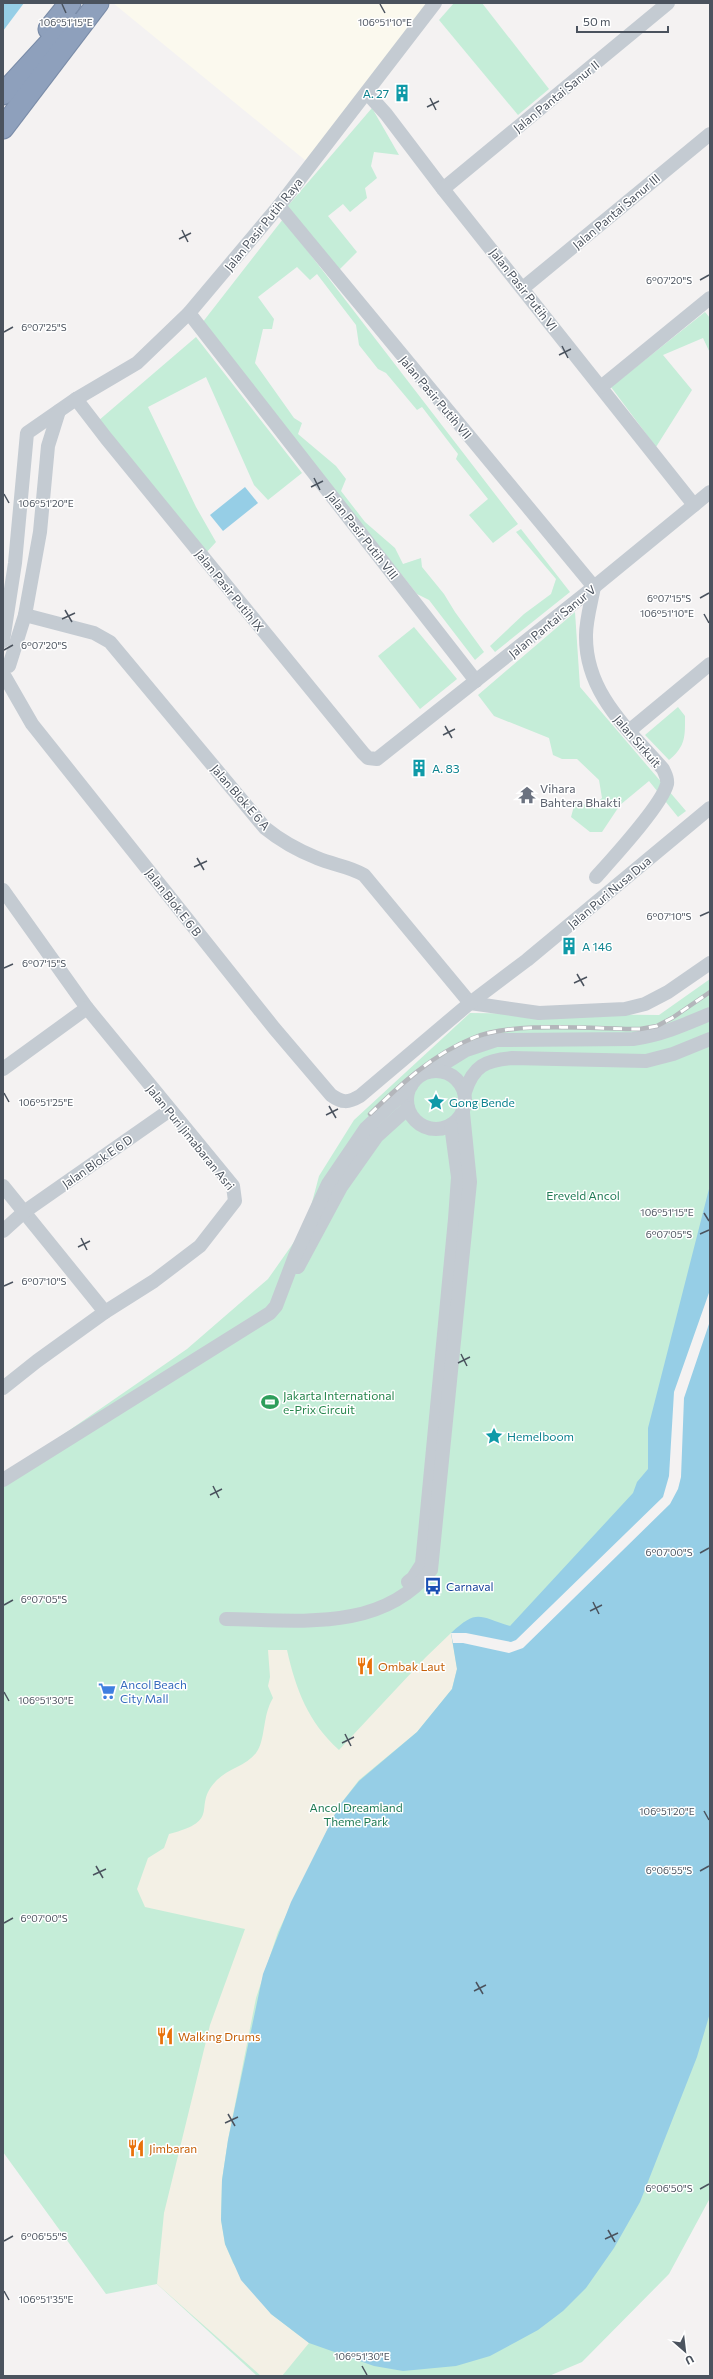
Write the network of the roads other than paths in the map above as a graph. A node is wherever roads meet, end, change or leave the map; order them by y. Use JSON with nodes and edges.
{"nodes":[{"id":1,"x":70,"y":3,"type":"edge"},
{"id":2,"x":435,"y":3,"type":"edge"},
{"id":3,"x":668,"y":3,"type":"edge"},
{"id":4,"x":93,"y":7,"type":"edge"},
{"id":5,"x":3,"y":88,"type":"edge"},
{"id":6,"x":367,"y":93,"type":"junction"},
{"id":7,"x":3,"y":94,"type":"edge"},
{"id":8,"x":3,"y":116,"type":"edge"},
{"id":9,"x":3,"y":128,"type":"edge"},
{"id":10,"x":710,"y":134,"type":"edge"},
{"id":11,"x":443,"y":189,"type":"junction"},
{"id":12,"x":279,"y":206,"type":"junction"},
{"id":13,"x":523,"y":288,"type":"junction"},
{"id":14,"x":710,"y":298,"type":"edge"},
{"id":15,"x":189,"y":313,"type":"junction"},
{"id":16,"x":601,"y":387,"type":"junction"},
{"id":17,"x":76,"y":399,"type":"junction"},
{"id":18,"x":59,"y":411,"type":"junction"},
{"id":19,"x":710,"y":492,"type":"edge"},
{"id":20,"x":694,"y":506,"type":"junction"},
{"id":21,"x":40,"y":532,"type":"junction"},
{"id":22,"x":18,"y":533,"type":"junction"},
{"id":23,"x":594,"y":587,"type":"junction"},
{"id":24,"x":25,"y":615,"type":"junction"},
{"id":25,"x":3,"y":641,"type":"edge"},
{"id":26,"x":710,"y":664,"type":"edge"},
{"id":27,"x":5,"y":670,"type":"edge"},
{"id":28,"x":476,"y":681,"type":"junction"},
{"id":29,"x":629,"y":731,"type":"junction"},
{"id":30,"x":391,"y":746,"type":"joint"},
{"id":31,"x":710,"y":808,"type":"edge"},
{"id":32,"x":596,"y":877,"type":"dead end"},
{"id":33,"x":4,"y":891,"type":"edge"},
{"id":34,"x":710,"y":963,"type":"edge"},
{"id":35,"x":470,"y":1003,"type":"junction"},
{"id":36,"x":87,"y":1008,"type":"junction"},
{"id":37,"x":710,"y":1014,"type":"edge"},
{"id":38,"x":710,"y":1039,"type":"edge"},
{"id":39,"x":3,"y":1069,"type":"edge"},
{"id":40,"x":432,"y":1071,"type":"junction"},
{"id":41,"x":411,"y":1086,"type":"junction"},
{"id":42,"x":465,"y":1092,"type":"junction"},
{"id":43,"x":360,"y":1096,"type":"joint"},
{"id":44,"x":408,"y":1108,"type":"junction"},
{"id":45,"x":170,"y":1110,"type":"junction"},
{"id":46,"x":463,"y":1113,"type":"junction"},
{"id":47,"x":451,"y":1125,"type":"junction"},
{"id":48,"x":3,"y":1186,"type":"edge"},
{"id":49,"x":24,"y":1212,"type":"junction"},
{"id":50,"x":3,"y":1231,"type":"edge"},
{"id":51,"x":282,"y":1289,"type":"junction"},
{"id":52,"x":105,"y":1312,"type":"junction"},
{"id":53,"x":3,"y":1388,"type":"edge"},
{"id":54,"x":3,"y":1480,"type":"edge"}],
"edges":[{"from":1,"to":5,"type":"highway"},
{"from":2,"to":6,"type":"street","name":"Jalan Pasir Putih Raya"},
{"from":3,"to":11,"type":"street","name":"Jalan Pantai Sanur II"},
{"from":4,"to":7,"type":"highway"},
{"from":4,"to":8,"type":"highway"},
{"from":4,"to":9,"type":"highway"},
{"from":6,"to":11,"type":"street","name":"Jalan Pasir Putih VI"},
{"from":6,"to":12,"type":"street","name":"Jalan Pasir Putih Raya"},
{"from":10,"to":13,"type":"street","name":"Jalan Pantai Sanur III"},
{"from":11,"to":13,"type":"street","name":"Jalan Pasir Putih VI"},
{"from":12,"to":15,"type":"street","name":"Jalan Pasir Putih Raya"},
{"from":12,"to":23,"type":"street","name":"Jalan Pasir Putih VII"},
{"from":13,"to":16,"type":"street","name":"Jalan Pasir Putih VI"},
{"from":14,"to":16,"type":"street"},
{"from":15,"to":17,"type":"street","name":"Jalan Pasir Putih Raya"},
{"from":15,"to":28,"type":"street","name":"Jalan Pasir Putih VIII"},
{"from":16,"to":20,"type":"street","name":"Jalan Pasir Putih VI"},
{"from":17,"to":18,"type":"street","name":"Jalan Pasir Putih Raya"},
{"from":17,"to":30,"type":"street","name":"Jalan Pasir Putih IX"},
{"from":18,"to":21,"type":"street"},
{"from":18,"to":22,"type":"street","name":"Jalan Pasir Putih Raya"},
{"from":19,"to":20,"type":"street","name":"Jalan Pantai Sanur V"},
{"from":20,"to":23,"type":"street","name":"Jalan Pantai Sanur V"},
{"from":21,"to":22,"type":"street"},
{"from":21,"to":24,"type":"street"},
{"from":22,"to":25,"type":"street","name":"Jalan Pasir Putih Raya"},
{"from":23,"to":28,"type":"street","name":"Jalan Pantai Sanur V"},
{"from":23,"to":29,"type":"street","name":"Jalan Sirkuit"},
{"from":24,"to":27,"type":"street"},
{"from":24,"to":35,"type":"street","name":"Jalan Blok E 6 A"},
{"from":26,"to":29,"type":"street"},
{"from":27,"to":43,"type":"street","name":"Jalan Blok E 6 B"},
{"from":28,"to":30,"type":"street","name":"Jalan Pantai Sanur V"},
{"from":29,"to":32,"type":"street","name":"Jalan Sirkuit"},
{"from":31,"to":35,"type":"street","name":"Jalan Puri Nusa Dua"},
{"from":33,"to":36,"type":"street","name":"Jalan Puri Jimabaran Asri"},
{"from":34,"to":35,"type":"street"},
{"from":35,"to":43,"type":"street","name":"Jalan Puri Nusa Dua"},
{"from":36,"to":39,"type":"street"},
{"from":36,"to":45,"type":"street","name":"Jalan Puri Jimabaran Asri"},
{"from":37,"to":40,"type":"street"},
{"from":38,"to":42,"type":"street"},
{"from":40,"to":41,"type":"street"},
{"from":40,"to":42,"type":"street"},
{"from":41,"to":44,"type":"street"},
{"from":41,"to":51,"type":"street"},
{"from":42,"to":46,"type":"street"},
{"from":44,"to":47,"type":"street"},
{"from":44,"to":51,"type":"street"},
{"from":45,"to":49,"type":"street","name":"Jalan Blok E 6 D"},
{"from":45,"to":52,"type":"street","name":"Jalan Puri Jimabaran Asri"},
{"from":46,"to":47,"type":"street"},
{"from":46,"to":47,"type":"street"},
{"from":48,"to":49,"type":"street"},
{"from":49,"to":50,"type":"street","name":"Jalan Blok E 6 D"},
{"from":49,"to":52,"type":"street"},
{"from":51,"to":54,"type":"street"},
{"from":52,"to":53,"type":"street","name":"Jalan Puri Jimabaran Asri"}]}
